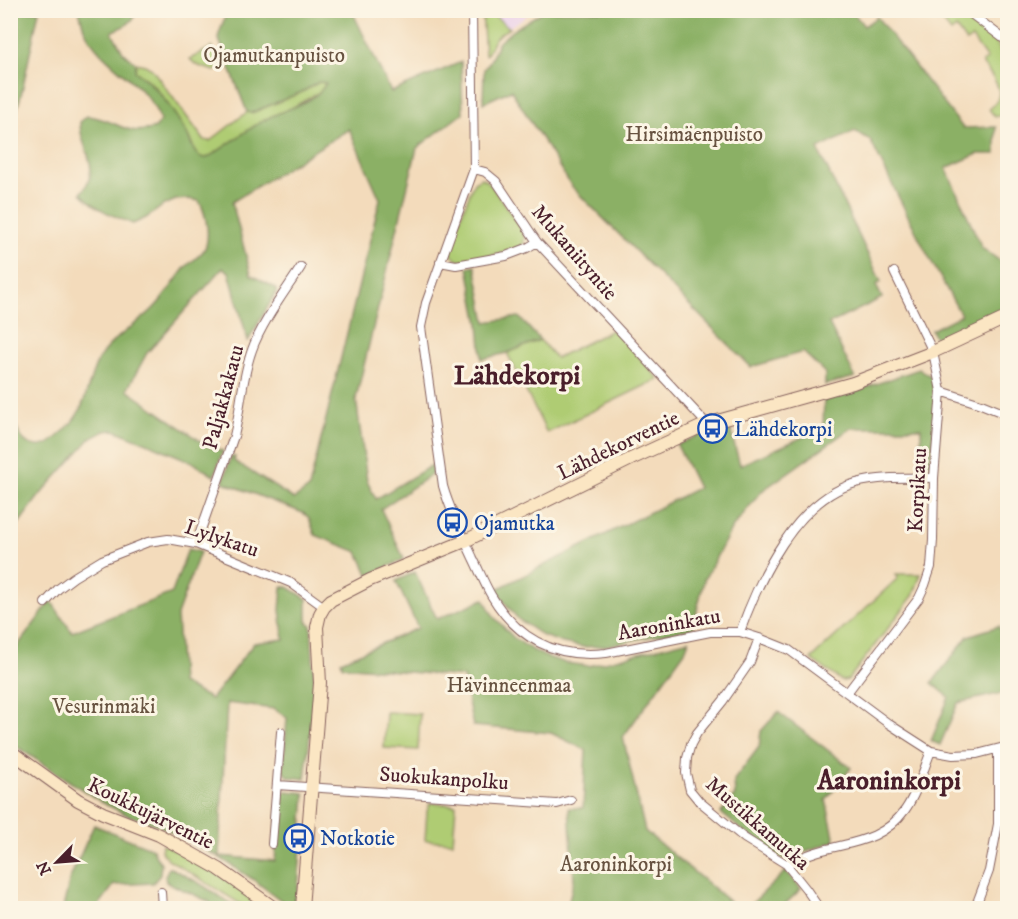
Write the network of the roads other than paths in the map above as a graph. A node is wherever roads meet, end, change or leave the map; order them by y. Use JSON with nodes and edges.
{"nodes":[{"id":1,"x":472,"y":10,"type":"edge"},
{"id":2,"x":966,"y":10,"type":"edge"},
{"id":3,"x":1008,"y":42,"type":"edge"},
{"id":4,"x":474,"y":169,"type":"junction"},
{"id":5,"x":537,"y":242,"type":"junction"},
{"id":6,"x":440,"y":262,"type":"junction"},
{"id":7,"x":301,"y":267,"type":"dead end"},
{"id":8,"x":894,"y":272,"type":"dead end"},
{"id":9,"x":1008,"y":317,"type":"edge"},
{"id":10,"x":933,"y":352,"type":"junction"},
{"id":11,"x":941,"y":391,"type":"junction"},
{"id":12,"x":1008,"y":416,"type":"edge"},
{"id":13,"x":707,"y":424,"type":"junction"},
{"id":14,"x":934,"y":478,"type":"junction"},
{"id":15,"x":465,"y":541,"type":"junction"},
{"id":16,"x":196,"y":544,"type":"junction"},
{"id":17,"x":45,"y":603,"type":"dead end"},
{"id":18,"x":324,"y":607,"type":"junction"},
{"id":19,"x":740,"y":632,"type":"junction"},
{"id":20,"x":759,"y":638,"type":"junction"},
{"id":21,"x":847,"y":693,"type":"junction"},
{"id":22,"x":281,"y":732,"type":"dead end"},
{"id":23,"x":1008,"y":746,"type":"edge"},
{"id":24,"x":998,"y":749,"type":"junction"},
{"id":25,"x":10,"y":751,"type":"edge"},
{"id":26,"x":931,"y":751,"type":"junction"},
{"id":27,"x":277,"y":785,"type":"junction"},
{"id":28,"x":313,"y":787,"type":"junction"},
{"id":29,"x":571,"y":800,"type":"dead end"},
{"id":30,"x":272,"y":844,"type":"dead end"},
{"id":31,"x":786,"y":864,"type":"junction"},
{"id":32,"x":161,"y":892,"type":"dead end"},
{"id":33,"x":162,"y":909,"type":"edge"},
{"id":34,"x":274,"y":909,"type":"edge"},
{"id":35,"x":302,"y":909,"type":"edge"},
{"id":36,"x":819,"y":909,"type":"edge"},
{"id":37,"x":975,"y":909,"type":"edge"}],
"edges":[{"from":1,"to":4,"type":"street"},
{"from":2,"to":3,"type":"street"},
{"from":4,"to":5,"type":"street","name":"Mukaniityntie"},
{"from":4,"to":6,"type":"street"},
{"from":5,"to":6,"type":"street"},
{"from":5,"to":13,"type":"street","name":"Mukaniityntie"},
{"from":6,"to":15,"type":"street"},
{"from":7,"to":16,"type":"street","name":"Paljakkakatu"},
{"from":8,"to":10,"type":"street","name":"Korpikatu"},
{"from":9,"to":10,"type":"street","name":"Lähdekorventie"},
{"from":10,"to":11,"type":"street","name":"Korpikatu"},
{"from":10,"to":13,"type":"street","name":"Lähdekorventie"},
{"from":11,"to":12,"type":"street"},
{"from":11,"to":14,"type":"street","name":"Korpikatu"},
{"from":13,"to":15,"type":"street","name":"Lähdekorventie"},
{"from":14,"to":19,"type":"street"},
{"from":14,"to":21,"type":"street","name":"Korpikatu"},
{"from":15,"to":18,"type":"street","name":"Lähdekorventie"},
{"from":15,"to":19,"type":"street","name":"Aaroninkatu"},
{"from":16,"to":17,"type":"street","name":"Lylykatu"},
{"from":16,"to":18,"type":"street","name":"Lylykatu"},
{"from":18,"to":28,"type":"street"},
{"from":19,"to":20,"type":"street","name":"Aaroninkatu"},
{"from":20,"to":21,"type":"street","name":"Aaroninkatu"},
{"from":20,"to":31,"type":"street","name":"Mustikkamutka"},
{"from":21,"to":26,"type":"street","name":"Aaroninkatu"},
{"from":22,"to":27,"type":"street"},
{"from":23,"to":24,"type":"street","name":"Aaroninkatu"},
{"from":24,"to":26,"type":"street","name":"Aaroninkatu"},
{"from":24,"to":37,"type":"street"},
{"from":25,"to":34,"type":"street","name":"Koukkujärventie"},
{"from":26,"to":31,"type":"street"},
{"from":27,"to":28,"type":"street","name":"Suokukanpolku"},
{"from":27,"to":30,"type":"street"},
{"from":28,"to":29,"type":"street","name":"Suokukanpolku"},
{"from":28,"to":35,"type":"street"},
{"from":31,"to":36,"type":"street","name":"Mustikkamutka"},
{"from":32,"to":33,"type":"street"}]}
